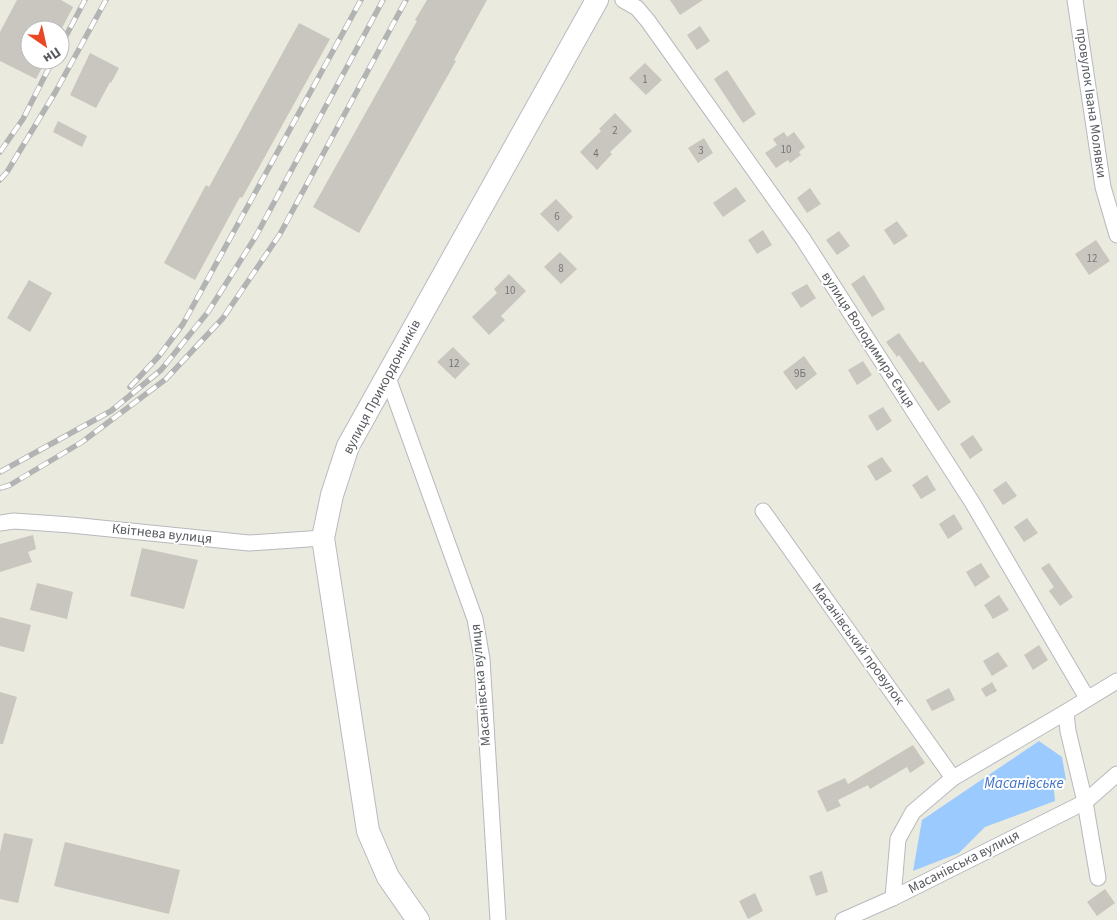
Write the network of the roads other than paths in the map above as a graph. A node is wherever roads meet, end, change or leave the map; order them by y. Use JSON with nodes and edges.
{"nodes":[{"id":1,"x":597,"y":0,"type":"edge"},
{"id":2,"x":623,"y":0,"type":"edge"},
{"id":3,"x":1075,"y":0,"type":"edge"},
{"id":4,"x":1117,"y":235,"type":"edge"},
{"id":5,"x":387,"y":375,"type":"junction"},
{"id":6,"x":763,"y":511,"type":"dead end"},
{"id":7,"x":0,"y":523,"type":"edge"},
{"id":8,"x":323,"y":538,"type":"junction"},
{"id":9,"x":1117,"y":681,"type":"edge"},
{"id":10,"x":1087,"y":698,"type":"junction"},
{"id":11,"x":1066,"y":712,"type":"junction"},
{"id":12,"x":1117,"y":774,"type":"edge"},
{"id":13,"x":953,"y":778,"type":"junction"},
{"id":14,"x":1085,"y":802,"type":"junction"},
{"id":15,"x":1098,"y":878,"type":"dead end"},
{"id":16,"x":892,"y":898,"type":"junction"},
{"id":17,"x":418,"y":920,"type":"edge"},
{"id":18,"x":498,"y":920,"type":"edge"},
{"id":19,"x":843,"y":920,"type":"edge"}],
"edges":[{"from":1,"to":5,"type":"street","name":"вулиця Прикордонників"},
{"from":2,"to":10,"type":"street","name":"вулиця Володимира Ємця"},
{"from":3,"to":4,"type":"street","name":"провулок Івана Молявки"},
{"from":5,"to":8,"type":"street","name":"вулиця Прикордонників"},
{"from":5,"to":18,"type":"street","name":"Масанівська вулиця"},
{"from":6,"to":13,"type":"street","name":"Масанівський провулок"},
{"from":7,"to":8,"type":"street","name":"Квітнева вулиця"},
{"from":8,"to":17,"type":"street","name":"вулиця Прикордонників"},
{"from":9,"to":10,"type":"street"},
{"from":10,"to":11,"type":"street"},
{"from":11,"to":13,"type":"street"},
{"from":11,"to":14,"type":"street"},
{"from":12,"to":14,"type":"street","name":"Масанівська вулиця"},
{"from":13,"to":16,"type":"street"},
{"from":14,"to":15,"type":"street"},
{"from":14,"to":16,"type":"street","name":"Масанівська вулиця"},
{"from":16,"to":19,"type":"street","name":"Масанівська вулиця"}]}
